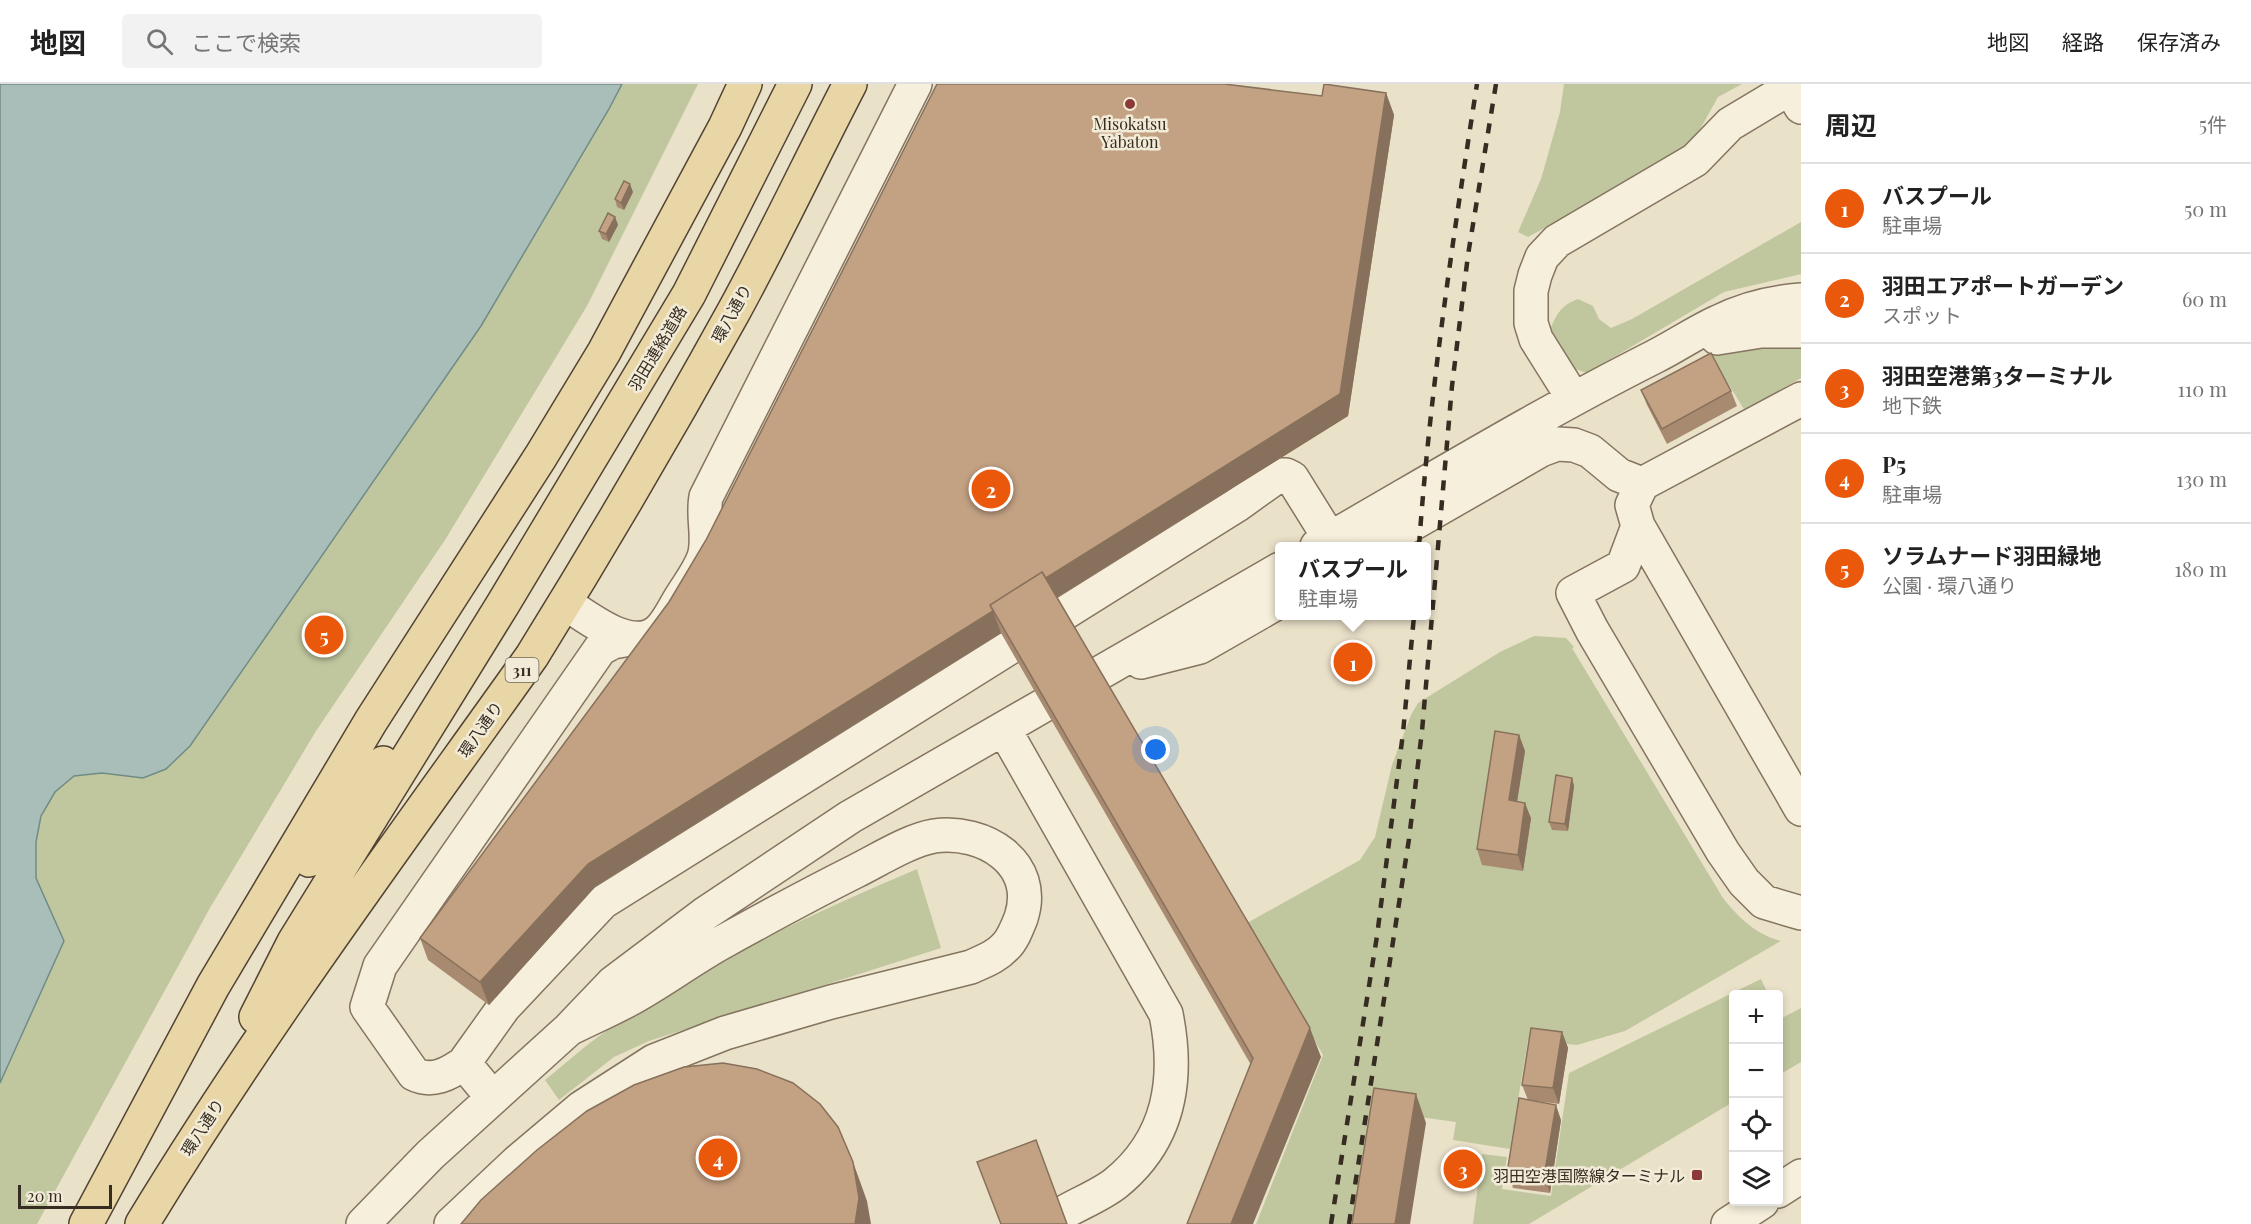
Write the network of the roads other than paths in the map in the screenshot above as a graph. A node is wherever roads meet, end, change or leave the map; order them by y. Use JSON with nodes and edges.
{"nodes":[{"id":1,"x":745,"y":84,"type":"edge"},
{"id":2,"x":795,"y":84,"type":"edge"},
{"id":3,"x":850,"y":84,"type":"edge"},
{"id":4,"x":915,"y":84,"type":"edge"},
{"id":5,"x":1801,"y":107,"type":"edge"},
{"id":6,"x":1801,"y":300,"type":"edge"},
{"id":7,"x":1801,"y":331,"type":"edge"},
{"id":8,"x":1666,"y":351,"type":"junction"},
{"id":9,"x":1573,"y":398,"type":"junction"},
{"id":10,"x":1801,"y":399,"type":"edge"},
{"id":11,"x":1642,"y":484,"type":"junction"},
{"id":12,"x":1638,"y":526,"type":"junction"},
{"id":13,"x":1324,"y":542,"type":"edge"},
{"id":14,"x":1326,"y":542,"type":"edge"},
{"id":15,"x":1381,"y":542,"type":"edge"},
{"id":16,"x":1275,"y":572,"type":"edge"},
{"id":17,"x":565,"y":603,"type":"junction"},
{"id":18,"x":503,"y":604,"type":"junction"},
{"id":19,"x":1275,"y":604,"type":"edge"},
{"id":20,"x":1063,"y":614,"type":"edge"},
{"id":21,"x":630,"y":639,"type":"junction"},
{"id":22,"x":1009,"y":648,"type":"edge"},
{"id":23,"x":1101,"y":673,"type":"junction"},
{"id":24,"x":1004,"y":729,"type":"junction"},
{"id":25,"x":1801,"y":809,"type":"edge"},
{"id":26,"x":1801,"y":913,"type":"edge"},
{"id":27,"x":213,"y":986,"type":"junction"},
{"id":28,"x":569,"y":1029,"type":"junction"},
{"id":29,"x":464,"y":1063,"type":"junction"},
{"id":30,"x":492,"y":1097,"type":"junction"},
{"id":31,"x":191,"y":1144,"type":"junction"},
{"id":32,"x":1801,"y":1176,"type":"edge"},
{"id":33,"x":1783,"y":1188,"type":"edge"},
{"id":34,"x":1756,"y":1206,"type":"edge"},
{"id":35,"x":1063,"y":1213,"type":"edge"},
{"id":36,"x":86,"y":1224,"type":"edge"},
{"id":37,"x":141,"y":1224,"type":"edge"},
{"id":38,"x":363,"y":1224,"type":"edge"},
{"id":39,"x":452,"y":1224,"type":"edge"},
{"id":40,"x":1728,"y":1224,"type":"edge"}],
"edges":[{"from":1,"to":27,"type":"main road"},
{"from":2,"to":18,"type":"main road","name":"羽田連絡道路"},
{"from":3,"to":17,"type":"main road","name":"環八通り","number":"311"},
{"from":4,"to":21,"type":"street"},
{"from":5,"to":9,"type":"street"},
{"from":6,"to":8,"type":"street"},
{"from":7,"to":8,"type":"street"},
{"from":8,"to":9,"type":"street"},
{"from":9,"to":14,"type":"street"},
{"from":10,"to":11,"type":"street"},
{"from":11,"to":12,"type":"street"},
{"from":11,"to":15,"type":"street"},
{"from":12,"to":25,"type":"street"},
{"from":12,"to":26,"type":"street"},
{"from":13,"to":20,"type":"street"},
{"from":16,"to":23,"type":"street"},
{"from":17,"to":21,"type":"street"},
{"from":17,"to":31,"type":"main road","name":"環八通り","number":"311"},
{"from":18,"to":27,"type":"main road"},
{"from":18,"to":31,"type":"main road"},
{"from":19,"to":23,"type":"street"},
{"from":21,"to":29,"type":"street"},
{"from":22,"to":29,"type":"street"},
{"from":23,"to":24,"type":"street"},
{"from":24,"to":28,"type":"street"},
{"from":24,"to":35,"type":"street"},
{"from":27,"to":36,"type":"main road"},
{"from":28,"to":30,"type":"street"},
{"from":28,"to":39,"type":"street"},
{"from":29,"to":30,"type":"street"},
{"from":30,"to":38,"type":"street"},
{"from":31,"to":37,"type":"main road","name":"環八通り","number":"311"},
{"from":32,"to":33,"type":"street"},
{"from":34,"to":40,"type":"street"}]}
